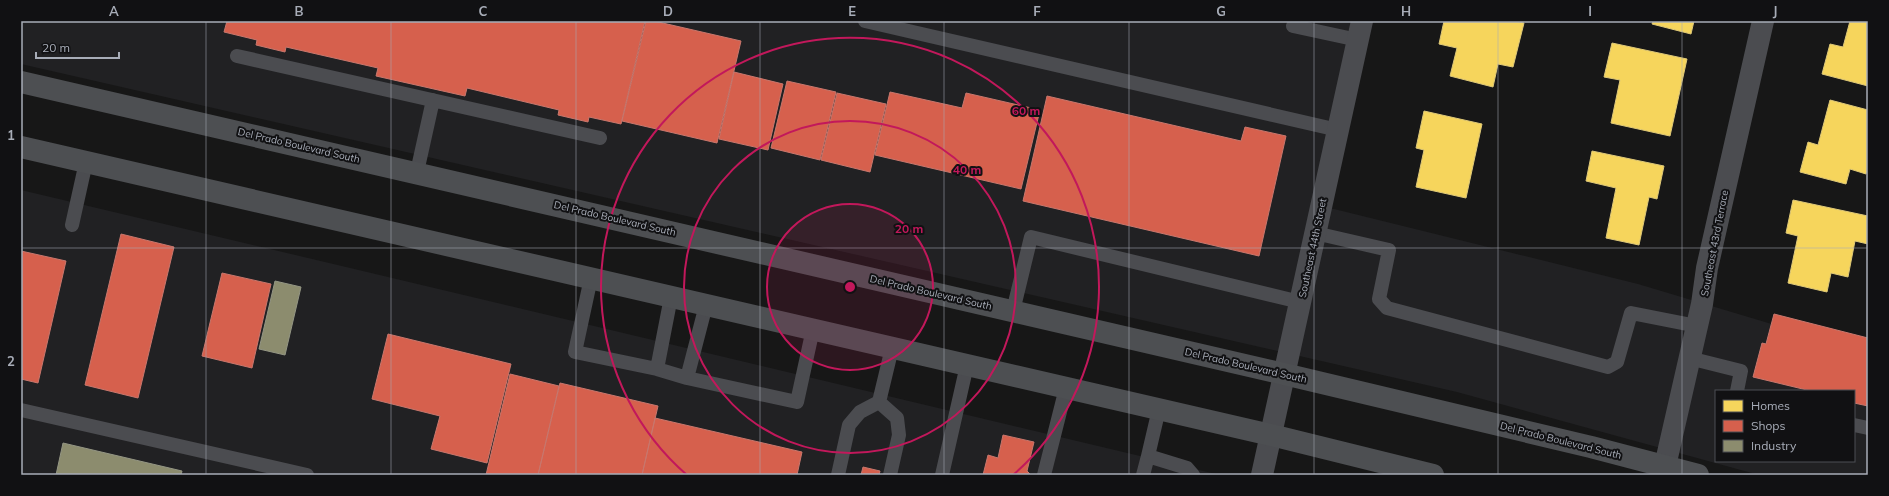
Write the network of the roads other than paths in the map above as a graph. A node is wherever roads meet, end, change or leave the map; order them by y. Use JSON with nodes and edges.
{"nodes":[{"id":1,"x":865,"y":21,"type":"edge"},
{"id":2,"x":1763,"y":21,"type":"edge"},
{"id":3,"x":1293,"y":26,"type":"dead end"},
{"id":4,"x":1360,"y":31,"type":"edge"},
{"id":5,"x":237,"y":56,"type":"dead end"},
{"id":6,"x":21,"y":82,"type":"edge"},
{"id":7,"x":433,"y":100,"type":"junction"},
{"id":8,"x":1338,"y":130,"type":"junction"},
{"id":9,"x":600,"y":138,"type":"dead end"},
{"id":10,"x":21,"y":147,"type":"edge"},
{"id":11,"x":86,"y":162,"type":"junction"},
{"id":12,"x":417,"y":172,"type":"junction"},
{"id":13,"x":72,"y":225,"type":"dead end"},
{"id":14,"x":1315,"y":233,"type":"junction"},
{"id":15,"x":591,"y":278,"type":"junction"},
{"id":16,"x":671,"y":297,"type":"junction"},
{"id":17,"x":1300,"y":302,"type":"junction"},
{"id":18,"x":706,"y":305,"type":"junction"},
{"id":19,"x":1013,"y":311,"type":"junction"},
{"id":20,"x":1697,"y":326,"type":"junction"},
{"id":21,"x":813,"y":329,"type":"junction"},
{"id":22,"x":892,"y":348,"type":"junction"},
{"id":23,"x":1689,"y":358,"type":"junction"},
{"id":24,"x":967,"y":365,"type":"junction"},
{"id":25,"x":657,"y":369,"type":"junction"},
{"id":26,"x":1284,"y":374,"type":"junction"},
{"id":27,"x":687,"y":378,"type":"junction"},
{"id":28,"x":1066,"y":388,"type":"junction"},
{"id":29,"x":1737,"y":390,"type":"edge"},
{"id":30,"x":879,"y":402,"type":"junction"},
{"id":31,"x":1159,"y":409,"type":"junction"},
{"id":32,"x":21,"y":410,"type":"edge"},
{"id":33,"x":1855,"y":425,"type":"edge"},
{"id":34,"x":1868,"y":428,"type":"edge"},
{"id":35,"x":1271,"y":435,"type":"junction"},
{"id":36,"x":1148,"y":456,"type":"junction"},
{"id":37,"x":1665,"y":466,"type":"junction"},
{"id":38,"x":1376,"y":468,"type":"edge"},
{"id":39,"x":307,"y":475,"type":"edge"},
{"id":40,"x":838,"y":475,"type":"edge"},
{"id":41,"x":890,"y":475,"type":"edge"},
{"id":42,"x":942,"y":475,"type":"edge"},
{"id":43,"x":1044,"y":475,"type":"edge"},
{"id":44,"x":1143,"y":475,"type":"edge"},
{"id":45,"x":1193,"y":475,"type":"edge"},
{"id":46,"x":1262,"y":475,"type":"edge"},
{"id":47,"x":1433,"y":475,"type":"edge"},
{"id":48,"x":1698,"y":475,"type":"edge"}],
"edges":[{"from":1,"to":8,"type":"lane"},
{"from":2,"to":20,"type":"street","name":"Southeast 43rd Terrace"},
{"from":3,"to":4,"type":"lane"},
{"from":4,"to":8,"type":"street","name":"Southeast 44th Street"},
{"from":5,"to":7,"type":"lane"},
{"from":6,"to":12,"type":"main road","name":"Del Prado Boulevard South"},
{"from":7,"to":9,"type":"lane"},
{"from":7,"to":12,"type":"lane"},
{"from":8,"to":14,"type":"street","name":"Southeast 44th Street"},
{"from":10,"to":11,"type":"main road"},
{"from":11,"to":13,"type":"lane"},
{"from":11,"to":15,"type":"main road"},
{"from":12,"to":19,"type":"main road","name":"Del Prado Boulevard South"},
{"from":14,"to":17,"type":"street","name":"Southeast 44th Street"},
{"from":14,"to":20,"type":"lane"},
{"from":15,"to":16,"type":"main road"},
{"from":15,"to":25,"type":"lane"},
{"from":16,"to":18,"type":"main road"},
{"from":16,"to":25,"type":"lane"},
{"from":17,"to":19,"type":"lane"},
{"from":17,"to":26,"type":"street","name":"Southeast 44th Street"},
{"from":18,"to":21,"type":"main road"},
{"from":18,"to":27,"type":"lane"},
{"from":19,"to":26,"type":"main road","name":"Del Prado Boulevard South"},
{"from":20,"to":23,"type":"street","name":"Southeast 43rd Terrace"},
{"from":21,"to":22,"type":"main road"},
{"from":21,"to":27,"type":"lane"},
{"from":22,"to":24,"type":"main road"},
{"from":22,"to":30,"type":"lane"},
{"from":23,"to":29,"type":"lane"},
{"from":23,"to":37,"type":"street","name":"Southeast 43rd Terrace"},
{"from":24,"to":28,"type":"main road"},
{"from":24,"to":42,"type":"lane"},
{"from":25,"to":27,"type":"lane"},
{"from":26,"to":35,"type":"street","name":"Southeast 44th Street"},
{"from":26,"to":37,"type":"main road","name":"Del Prado Boulevard South"},
{"from":28,"to":31,"type":"main road"},
{"from":28,"to":43,"type":"lane"},
{"from":30,"to":40,"type":"lane"},
{"from":30,"to":41,"type":"lane"},
{"from":31,"to":35,"type":"main road"},
{"from":31,"to":36,"type":"lane"},
{"from":32,"to":39,"type":"lane"},
{"from":33,"to":34,"type":"lane"},
{"from":35,"to":38,"type":"main road"},
{"from":35,"to":46,"type":"street","name":"Southeast 44th Street"},
{"from":36,"to":44,"type":"lane"},
{"from":36,"to":45,"type":"lane"},
{"from":37,"to":48,"type":"main road","name":"Del Prado Boulevard South"},
{"from":38,"to":47,"type":"main road"}]}
